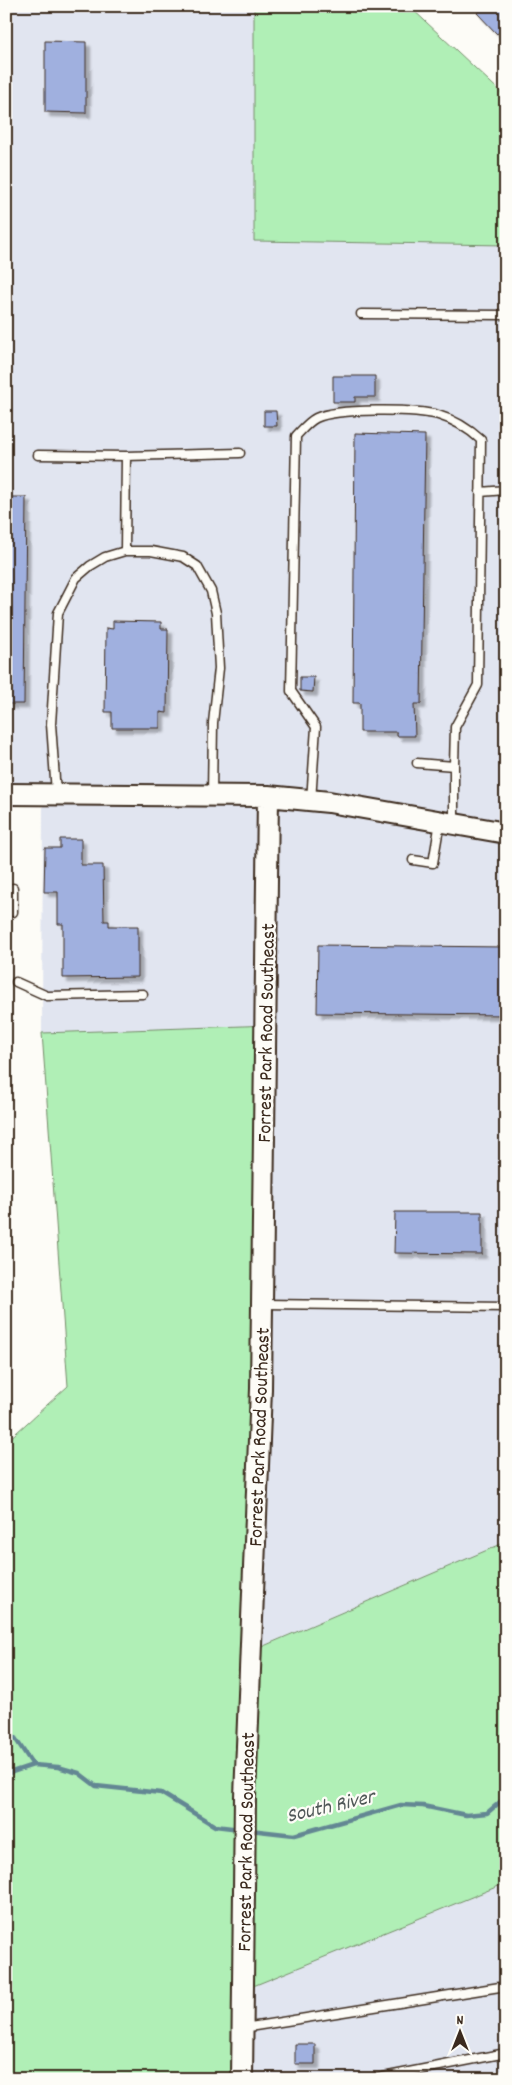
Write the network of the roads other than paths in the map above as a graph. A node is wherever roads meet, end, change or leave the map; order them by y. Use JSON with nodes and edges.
{"nodes":[{"id":1,"x":361,"y":314,"type":"dead end"},
{"id":2,"x":506,"y":315,"type":"edge"},
{"id":3,"x":240,"y":453,"type":"dead end"},
{"id":4,"x":38,"y":455,"type":"dead end"},
{"id":5,"x":126,"y":456,"type":"junction"},
{"id":6,"x":506,"y":490,"type":"edge"},
{"id":7,"x":480,"y":492,"type":"junction"},
{"id":8,"x":125,"y":551,"type":"junction"},
{"id":9,"x":417,"y":763,"type":"dead end"},
{"id":10,"x":454,"y":766,"type":"junction"},
{"id":11,"x":6,"y":794,"type":"edge"},
{"id":12,"x":56,"y":794,"type":"junction"},
{"id":13,"x":212,"y":796,"type":"junction"},
{"id":14,"x":268,"y":796,"type":"junction"},
{"id":15,"x":312,"y":801,"type":"junction"},
{"id":16,"x":447,"y":823,"type":"junction"},
{"id":17,"x":506,"y":833,"type":"edge"},
{"id":18,"x":413,"y":860,"type":"dead end"},
{"id":19,"x":13,"y":888,"type":"dead end"},
{"id":20,"x":9,"y":897,"type":"edge"},
{"id":21,"x":13,"y":912,"type":"dead end"},
{"id":22,"x":16,"y":982,"type":"dead end"},
{"id":23,"x":143,"y":994,"type":"dead end"},
{"id":24,"x":262,"y":1304,"type":"junction"},
{"id":25,"x":506,"y":1307,"type":"edge"},
{"id":26,"x":506,"y":1986,"type":"edge"},
{"id":27,"x":243,"y":2028,"type":"junction"},
{"id":28,"x":506,"y":2053,"type":"edge"},
{"id":29,"x":242,"y":2079,"type":"edge"},
{"id":30,"x":373,"y":2079,"type":"edge"}],
"edges":[{"from":1,"to":2,"type":"lane"},
{"from":3,"to":5,"type":"lane"},
{"from":4,"to":5,"type":"lane"},
{"from":5,"to":8,"type":"lane"},
{"from":6,"to":7,"type":"lane"},
{"from":7,"to":10,"type":"lane"},
{"from":7,"to":15,"type":"lane"},
{"from":8,"to":12,"type":"lane"},
{"from":8,"to":13,"type":"lane"},
{"from":9,"to":10,"type":"lane"},
{"from":10,"to":16,"type":"lane"},
{"from":11,"to":12,"type":"street"},
{"from":12,"to":13,"type":"street"},
{"from":13,"to":14,"type":"street"},
{"from":14,"to":15,"type":"street"},
{"from":14,"to":24,"type":"street","name":"Forrest Park Road Southeast"},
{"from":15,"to":16,"type":"street"},
{"from":16,"to":17,"type":"street"},
{"from":16,"to":18,"type":"lane"},
{"from":19,"to":20,"type":"lane"},
{"from":20,"to":21,"type":"lane"},
{"from":22,"to":23,"type":"lane"},
{"from":24,"to":25,"type":"lane"},
{"from":24,"to":27,"type":"street","name":"Forrest Park Road Southeast"},
{"from":26,"to":27,"type":"lane"},
{"from":27,"to":29,"type":"street","name":"Forrest Park Road Southeast"},
{"from":28,"to":30,"type":"lane"}]}
